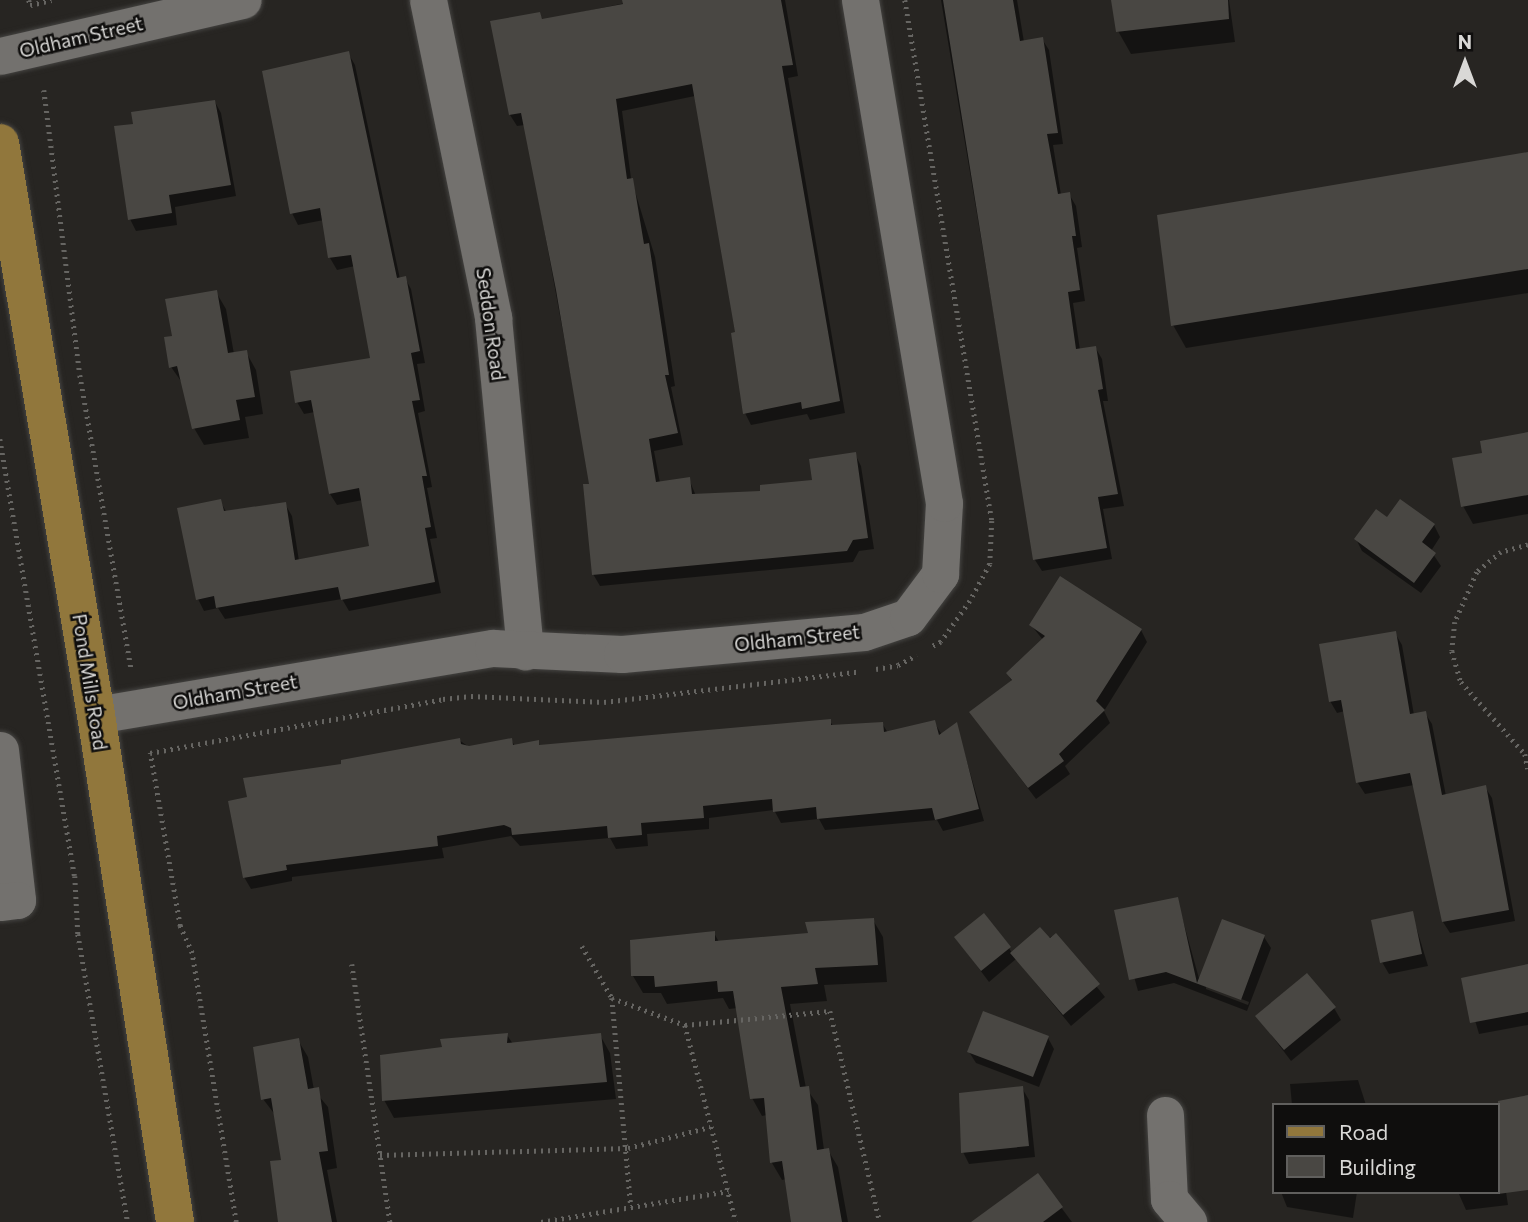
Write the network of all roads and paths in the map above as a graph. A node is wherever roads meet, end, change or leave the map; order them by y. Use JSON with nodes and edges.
{"nodes":[{"id":1,"x":29,"y":0,"type":"edge"},
{"id":2,"x":51,"y":0,"type":"edge"},
{"id":3,"x":243,"y":0,"type":"edge"},
{"id":4,"x":428,"y":0,"type":"edge"},
{"id":5,"x":860,"y":0,"type":"edge"},
{"id":6,"x":905,"y":0,"type":"edge"},
{"id":7,"x":0,"y":56,"type":"edge"},
{"id":8,"x":44,"y":90,"type":"dead end"},
{"id":9,"x":0,"y":144,"type":"edge"},
{"id":10,"x":0,"y":439,"type":"edge"},
{"id":11,"x":1528,"y":545,"type":"edge"},
{"id":12,"x":525,"y":651,"type":"junction"},
{"id":13,"x":131,"y":668,"type":"dead end"},
{"id":14,"x":96,"y":715,"type":"junction"},
{"id":15,"x":0,"y":750,"type":"edge"},
{"id":16,"x":1528,"y":769,"type":"edge"},
{"id":17,"x":0,"y":902,"type":"edge"},
{"id":18,"x":582,"y":946,"type":"dead end"},
{"id":19,"x":352,"y":964,"type":"dead end"},
{"id":20,"x":612,"y":998,"type":"junction"},
{"id":21,"x":685,"y":1025,"type":"junction"},
{"id":22,"x":1165,"y":1115,"type":"dead end"},
{"id":23,"x":710,"y":1127,"type":"junction"},
{"id":24,"x":628,"y":1148,"type":"junction"},
{"id":25,"x":380,"y":1154,"type":"junction"},
{"id":26,"x":728,"y":1191,"type":"junction"},
{"id":27,"x":631,"y":1207,"type":"junction"},
{"id":28,"x":128,"y":1222,"type":"edge"},
{"id":29,"x":174,"y":1222,"type":"edge"},
{"id":30,"x":236,"y":1222,"type":"edge"},
{"id":31,"x":390,"y":1222,"type":"edge"},
{"id":32,"x":541,"y":1222,"type":"edge"},
{"id":33,"x":736,"y":1222,"type":"edge"},
{"id":34,"x":880,"y":1222,"type":"edge"},
{"id":35,"x":1188,"y":1222,"type":"edge"}],
"edges":[{"from":1,"to":2,"type":"path"},
{"from":3,"to":7,"type":"street","name":"Oldham Street"},
{"from":4,"to":12,"type":"street","name":"Seddon Road"},
{"from":5,"to":12,"type":"street","name":"Oldham Street"},
{"from":6,"to":30,"type":"path"},
{"from":8,"to":13,"type":"path"},
{"from":9,"to":14,"type":"main road","name":"Pond Mills Road"},
{"from":10,"to":28,"type":"path"},
{"from":11,"to":16,"type":"path"},
{"from":12,"to":14,"type":"street","name":"Oldham Street"},
{"from":14,"to":29,"type":"main road","name":"Pond Mills Road"},
{"from":15,"to":17,"type":"street"},
{"from":18,"to":20,"type":"path"},
{"from":19,"to":25,"type":"path"},
{"from":20,"to":21,"type":"path"},
{"from":20,"to":24,"type":"path"},
{"from":21,"to":23,"type":"path"},
{"from":21,"to":34,"type":"path"},
{"from":22,"to":35,"type":"street"},
{"from":23,"to":24,"type":"path"},
{"from":23,"to":26,"type":"path"},
{"from":24,"to":25,"type":"path"},
{"from":24,"to":27,"type":"path"},
{"from":25,"to":31,"type":"path"},
{"from":26,"to":27,"type":"path"},
{"from":26,"to":33,"type":"path"},
{"from":27,"to":32,"type":"path"}]}
